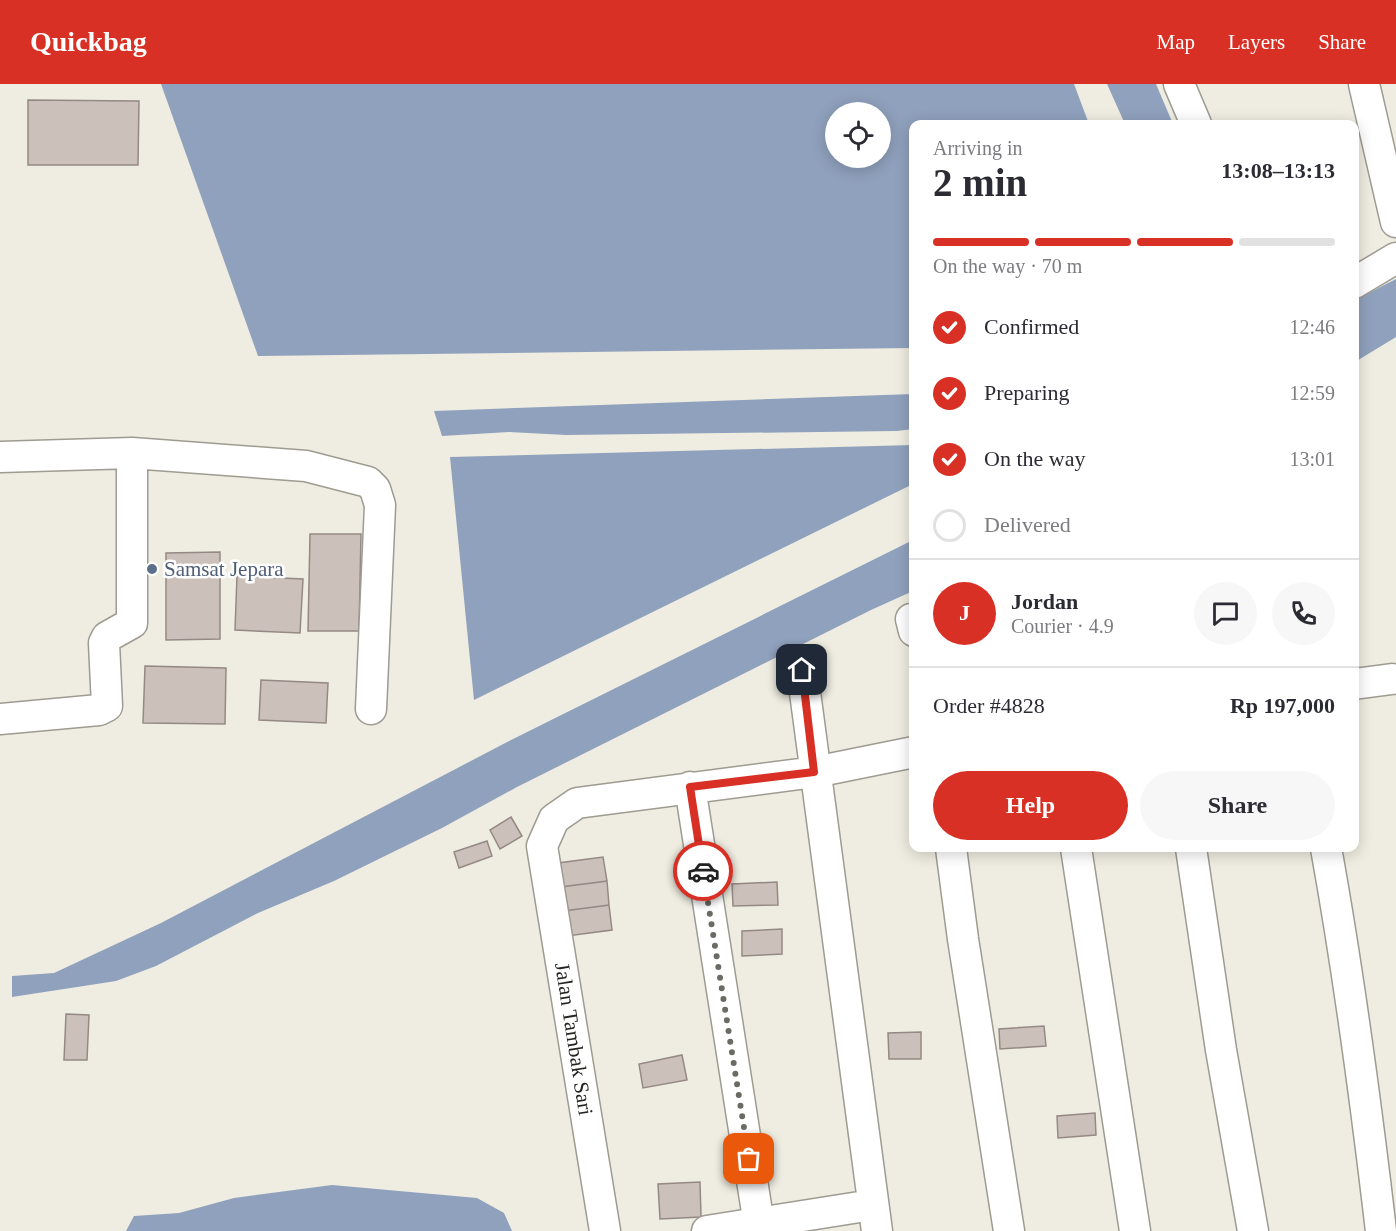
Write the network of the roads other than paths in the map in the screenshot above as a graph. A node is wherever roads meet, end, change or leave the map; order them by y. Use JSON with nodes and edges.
{"nodes":[{"id":1,"x":1179,"y":84,"type":"edge"},
{"id":2,"x":1365,"y":84,"type":"edge"},
{"id":3,"x":1194,"y":120,"type":"edge"},
{"id":4,"x":1396,"y":222,"type":"edge"},
{"id":5,"x":1396,"y":258,"type":"edge"},
{"id":6,"x":1359,"y":280,"type":"edge"},
{"id":7,"x":132,"y":453,"type":"junction"},
{"id":8,"x":0,"y":457,"type":"edge"},
{"id":9,"x":802,"y":670,"type":"dead end"},
{"id":10,"x":1392,"y":679,"type":"dead end"},
{"id":11,"x":1359,"y":683,"type":"edge"},
{"id":12,"x":371,"y":710,"type":"dead end"},
{"id":13,"x":0,"y":719,"type":"edge"},
{"id":14,"x":909,"y":753,"type":"edge"},
{"id":15,"x":814,"y":772,"type":"junction"},
{"id":16,"x":690,"y":787,"type":"junction"},
{"id":17,"x":952,"y":852,"type":"edge"},
{"id":18,"x":1077,"y":852,"type":"edge"},
{"id":19,"x":1192,"y":852,"type":"edge"},
{"id":20,"x":1327,"y":852,"type":"edge"},
{"id":21,"x":875,"y":1218,"type":"edge"},
{"id":22,"x":760,"y":1228,"type":"edge"},
{"id":23,"x":605,"y":1231,"type":"edge"},
{"id":24,"x":707,"y":1231,"type":"edge"},
{"id":25,"x":1010,"y":1231,"type":"edge"},
{"id":26,"x":1135,"y":1231,"type":"edge"},
{"id":27,"x":1253,"y":1231,"type":"edge"},
{"id":28,"x":1381,"y":1231,"type":"edge"}],
"edges":[{"from":1,"to":3,"type":"street"},
{"from":2,"to":4,"type":"street"},
{"from":5,"to":6,"type":"street"},
{"from":7,"to":8,"type":"street"},
{"from":7,"to":12,"type":"street"},
{"from":7,"to":13,"type":"street"},
{"from":9,"to":15,"type":"street"},
{"from":10,"to":11,"type":"street"},
{"from":14,"to":15,"type":"street"},
{"from":15,"to":16,"type":"street"},
{"from":15,"to":21,"type":"street"},
{"from":16,"to":22,"type":"street"},
{"from":16,"to":23,"type":"street","name":"Jalan Tambak Sari"},
{"from":17,"to":25,"type":"street"},
{"from":18,"to":26,"type":"street"},
{"from":19,"to":27,"type":"street"},
{"from":20,"to":28,"type":"street"},
{"from":21,"to":22,"type":"street"},
{"from":22,"to":24,"type":"street"}]}
